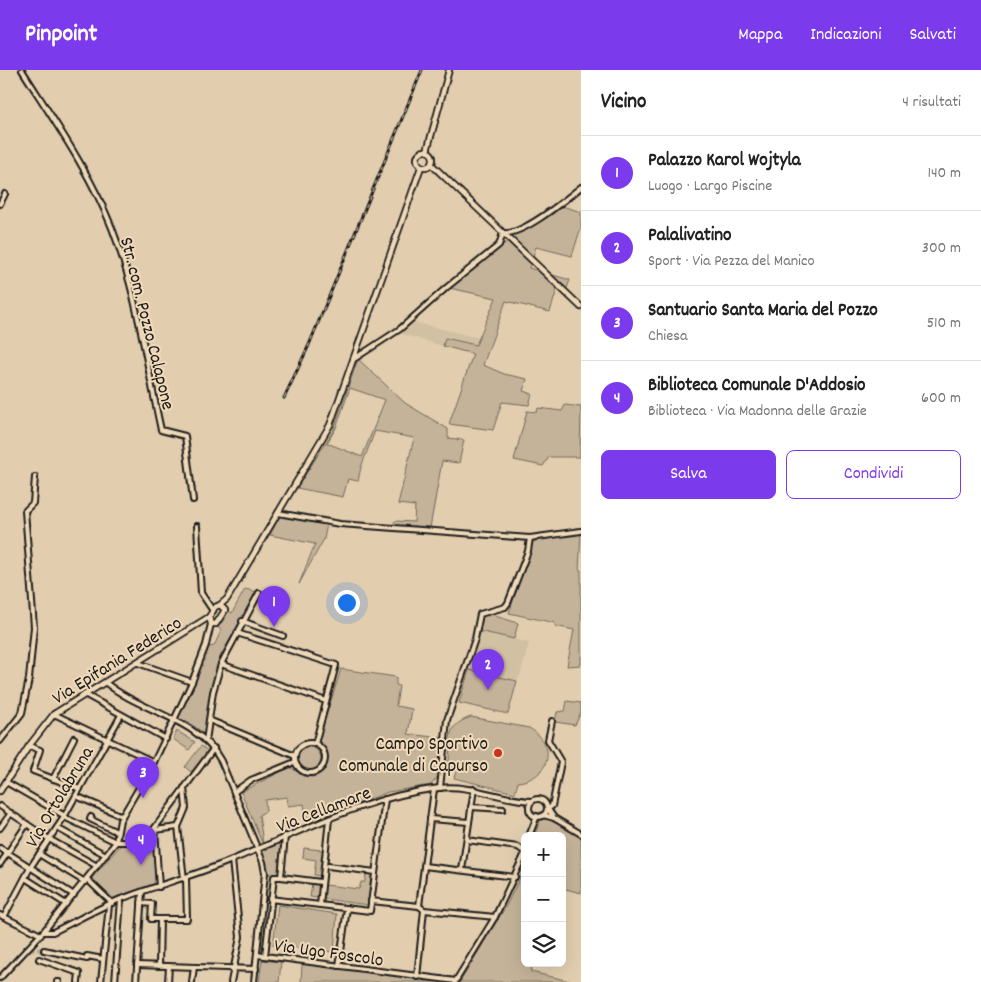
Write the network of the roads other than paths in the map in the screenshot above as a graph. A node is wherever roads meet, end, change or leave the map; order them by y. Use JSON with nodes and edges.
{"nodes":[{"id":1,"x":22,"y":70,"type":"edge"},
{"id":2,"x":450,"y":70,"type":"edge"},
{"id":3,"x":427,"y":151,"type":"junction"},
{"id":4,"x":431,"y":164,"type":"junction"},
{"id":5,"x":421,"y":167,"type":"junction"},
{"id":6,"x":581,"y":187,"type":"edge"},
{"id":7,"x":5,"y":194,"type":"dead end"},
{"id":8,"x":0,"y":204,"type":"edge"},
{"id":9,"x":516,"y":232,"type":"junction"},
{"id":10,"x":503,"y":233,"type":"junction"},
{"id":11,"x":515,"y":244,"type":"junction"},
{"id":12,"x":581,"y":307,"type":"edge"},
{"id":13,"x":354,"y":359,"type":"junction"},
{"id":14,"x":35,"y":477,"type":"dead end"},
{"id":15,"x":193,"y":500,"type":"dead end"},
{"id":16,"x":278,"y":513,"type":"junction"},
{"id":17,"x":197,"y":526,"type":"dead end"},
{"id":18,"x":581,"y":531,"type":"edge"},
{"id":19,"x":530,"y":538,"type":"junction"},
{"id":20,"x":238,"y":579,"type":"junction"},
{"id":21,"x":259,"y":593,"type":"dead end"},
{"id":22,"x":206,"y":599,"type":"junction"},
{"id":23,"x":219,"y":605,"type":"junction"},
{"id":24,"x":225,"y":609,"type":"junction"},
{"id":25,"x":212,"y":611,"type":"junction"},
{"id":26,"x":209,"y":617,"type":"junction"},
{"id":27,"x":242,"y":621,"type":"junction"},
{"id":28,"x":212,"y":623,"type":"junction"},
{"id":29,"x":197,"y":627,"type":"junction"},
{"id":30,"x":237,"y":633,"type":"junction"},
{"id":31,"x":283,"y":636,"type":"dead end"},
{"id":32,"x":138,"y":663,"type":"junction"},
{"id":33,"x":221,"y":664,"type":"junction"},
{"id":34,"x":192,"y":682,"type":"junction"},
{"id":35,"x":106,"y":683,"type":"junction"},
{"id":36,"x":86,"y":695,"type":"junction"},
{"id":37,"x":326,"y":700,"type":"junction"},
{"id":38,"x":54,"y":714,"type":"junction"},
{"id":39,"x":121,"y":715,"type":"junction"},
{"id":40,"x":175,"y":720,"type":"junction"},
{"id":41,"x":209,"y":720,"type":"junction"},
{"id":42,"x":552,"y":721,"type":"dead end"},
{"id":43,"x":74,"y":738,"type":"dead end"},
{"id":44,"x":108,"y":739,"type":"junction"},
{"id":45,"x":166,"y":739,"type":"junction"},
{"id":46,"x":0,"y":741,"type":"edge"},
{"id":47,"x":206,"y":741,"type":"junction"},
{"id":48,"x":315,"y":744,"type":"junction"},
{"id":49,"x":29,"y":746,"type":"junction"},
{"id":50,"x":214,"y":748,"type":"junction"},
{"id":51,"x":294,"y":756,"type":"junction"},
{"id":52,"x":154,"y":762,"type":"junction"},
{"id":53,"x":295,"y":762,"type":"junction"},
{"id":54,"x":53,"y":779,"type":"junction"},
{"id":55,"x":6,"y":782,"type":"junction"},
{"id":56,"x":184,"y":788,"type":"junction"},
{"id":57,"x":440,"y":788,"type":"junction"},
{"id":58,"x":80,"y":789,"type":"junction"},
{"id":59,"x":434,"y":789,"type":"junction"},
{"id":60,"x":474,"y":789,"type":"junction"},
{"id":61,"x":0,"y":791,"type":"edge"},
{"id":62,"x":234,"y":792,"type":"junction"},
{"id":63,"x":76,"y":796,"type":"junction"},
{"id":64,"x":385,"y":799,"type":"junction"},
{"id":65,"x":518,"y":800,"type":"junction"},
{"id":66,"x":532,"y":801,"type":"junction"},
{"id":67,"x":0,"y":806,"type":"edge"},
{"id":68,"x":471,"y":807,"type":"junction"},
{"id":69,"x":548,"y":807,"type":"junction"},
{"id":70,"x":503,"y":809,"type":"dead end"},
{"id":71,"x":528,"y":809,"type":"junction"},
{"id":72,"x":11,"y":813,"type":"junction"},
{"id":73,"x":530,"y":815,"type":"junction"},
{"id":74,"x":543,"y":815,"type":"junction"},
{"id":75,"x":64,"y":816,"type":"junction"},
{"id":76,"x":122,"y":816,"type":"junction"},
{"id":77,"x":537,"y":816,"type":"junction"},
{"id":78,"x":91,"y":817,"type":"dead end"},
{"id":79,"x":430,"y":818,"type":"junction"},
{"id":80,"x":554,"y":818,"type":"junction"},
{"id":81,"x":329,"y":819,"type":"junction"},
{"id":82,"x":469,"y":822,"type":"junction"},
{"id":83,"x":27,"y":824,"type":"junction"},
{"id":84,"x":178,"y":827,"type":"junction"},
{"id":85,"x":0,"y":828,"type":"edge"},
{"id":86,"x":57,"y":828,"type":"junction"},
{"id":87,"x":155,"y":830,"type":"junction"},
{"id":88,"x":531,"y":830,"type":"joint"},
{"id":89,"x":117,"y":832,"type":"junction"},
{"id":90,"x":581,"y":834,"type":"edge"},
{"id":91,"x":285,"y":836,"type":"junction"},
{"id":92,"x":49,"y":839,"type":"junction"},
{"id":93,"x":467,"y":840,"type":"junction"},
{"id":94,"x":116,"y":842,"type":"junction"},
{"id":95,"x":0,"y":848,"type":"edge"},
{"id":96,"x":258,"y":849,"type":"junction"},
{"id":97,"x":521,"y":849,"type":"edge"},
{"id":98,"x":8,"y":853,"type":"junction"},
{"id":99,"x":39,"y":854,"type":"junction"},
{"id":100,"x":106,"y":855,"type":"junction"},
{"id":101,"x":232,"y":860,"type":"junction"},
{"id":102,"x":521,"y":862,"type":"edge"},
{"id":103,"x":0,"y":864,"type":"edge"},
{"id":104,"x":98,"y":866,"type":"junction"},
{"id":105,"x":328,"y":866,"type":"dead end"},
{"id":106,"x":424,"y":866,"type":"junction"},
{"id":107,"x":30,"y":868,"type":"junction"},
{"id":108,"x":462,"y":870,"type":"junction"},
{"id":109,"x":375,"y":872,"type":"junction"},
{"id":110,"x":515,"y":877,"type":"junction"},
{"id":111,"x":24,"y":878,"type":"junction"},
{"id":112,"x":281,"y":878,"type":"junction"},
{"id":113,"x":185,"y":879,"type":"junction"},
{"id":114,"x":86,"y":880,"type":"junction"},
{"id":115,"x":321,"y":882,"type":"dead end"},
{"id":116,"x":159,"y":887,"type":"junction"},
{"id":117,"x":142,"y":892,"type":"junction"},
{"id":118,"x":74,"y":895,"type":"junction"},
{"id":119,"x":121,"y":899,"type":"junction"},
{"id":120,"x":270,"y":899,"type":"junction"},
{"id":121,"x":371,"y":901,"type":"junction"},
{"id":122,"x":141,"y":903,"type":"junction"},
{"id":123,"x":66,"y":904,"type":"junction"},
{"id":124,"x":111,"y":904,"type":"junction"},
{"id":125,"x":320,"y":905,"type":"junction"},
{"id":126,"x":419,"y":906,"type":"junction"},
{"id":127,"x":347,"y":908,"type":"junction"},
{"id":128,"x":424,"y":910,"type":"junction"},
{"id":129,"x":2,"y":916,"type":"edge"},
{"id":130,"x":494,"y":917,"type":"junction"},
{"id":131,"x":160,"y":919,"type":"junction"},
{"id":132,"x":42,"y":933,"type":"junction"},
{"id":133,"x":44,"y":950,"type":"tunnel mouth"},
{"id":134,"x":257,"y":956,"type":"junction"},
{"id":135,"x":265,"y":956,"type":"junction"},
{"id":136,"x":103,"y":959,"type":"junction"},
{"id":137,"x":39,"y":960,"type":"dead end"},
{"id":138,"x":137,"y":965,"type":"junction"},
{"id":139,"x":159,"y":966,"type":"junction"},
{"id":140,"x":169,"y":966,"type":"junction"},
{"id":141,"x":340,"y":966,"type":"junction"},
{"id":142,"x":194,"y":967,"type":"junction"},
{"id":143,"x":234,"y":968,"type":"junction"},
{"id":144,"x":256,"y":969,"type":"junction"},
{"id":145,"x":416,"y":977,"type":"junction"},
{"id":146,"x":0,"y":978,"type":"edge"},
{"id":147,"x":78,"y":982,"type":"edge"},
{"id":148,"x":101,"y":982,"type":"edge"},
{"id":149,"x":115,"y":982,"type":"edge"},
{"id":150,"x":136,"y":982,"type":"edge"},
{"id":151,"x":168,"y":982,"type":"edge"},
{"id":152,"x":192,"y":982,"type":"edge"},
{"id":153,"x":231,"y":982,"type":"edge"},
{"id":154,"x":254,"y":982,"type":"edge"},
{"id":155,"x":455,"y":982,"type":"edge"}],
"edges":[{"from":1,"to":15,"type":"street","name":"Str. com. Pozzo Calapone"},
{"from":2,"to":3,"type":"main road"},
{"from":3,"to":4,"type":"main road"},
{"from":3,"to":5,"type":"main road"},
{"from":4,"to":5,"type":"main road"},
{"from":4,"to":10,"type":"main road"},
{"from":5,"to":13,"type":"main road"},
{"from":6,"to":9,"type":"street"},
{"from":7,"to":8,"type":"street"},
{"from":9,"to":10,"type":"street"},
{"from":9,"to":11,"type":"street"},
{"from":10,"to":11,"type":"main road"},
{"from":10,"to":13,"type":"street"},
{"from":11,"to":12,"type":"main road"},
{"from":13,"to":16,"type":"main road"},
{"from":14,"to":46,"type":"street"},
{"from":16,"to":19,"type":"street"},
{"from":16,"to":20,"type":"main road"},
{"from":17,"to":22,"type":"street"},
{"from":18,"to":19,"type":"street"},
{"from":19,"to":57,"type":"street"},
{"from":20,"to":23,"type":"main road"},
{"from":20,"to":24,"type":"main road"},
{"from":21,"to":27,"type":"street"},
{"from":22,"to":23,"type":"street"},
{"from":22,"to":25,"type":"street"},
{"from":23,"to":24,"type":"main road"},
{"from":23,"to":25,"type":"main road"},
{"from":24,"to":28,"type":"main road"},
{"from":25,"to":26,"type":"main road"},
{"from":26,"to":28,"type":"main road"},
{"from":26,"to":29,"type":"main road","name":"Via Epifania Federico"},
{"from":27,"to":30,"type":"street"},
{"from":27,"to":31,"type":"street"},
{"from":28,"to":29,"type":"main road","name":"Via Epifania Federico"},
{"from":28,"to":34,"type":"street"},
{"from":29,"to":32,"type":"main road","name":"Via Epifania Federico"},
{"from":30,"to":33,"type":"street"},
{"from":30,"to":37,"type":"street"},
{"from":32,"to":34,"type":"street"},
{"from":32,"to":35,"type":"main road","name":"Via Epifania Federico"},
{"from":33,"to":37,"type":"street"},
{"from":33,"to":41,"type":"street"},
{"from":34,"to":40,"type":"street"},
{"from":35,"to":36,"type":"main road","name":"Via Epifania Federico"},
{"from":35,"to":40,"type":"street"},
{"from":36,"to":38,"type":"main road","name":"Via Epifania Federico"},
{"from":36,"to":39,"type":"street"},
{"from":37,"to":48,"type":"street"},
{"from":38,"to":44,"type":"street"},
{"from":38,"to":49,"type":"main road","name":"Via Epifania Federico"},
{"from":39,"to":44,"type":"street","name":"Via Ortolabruna"},
{"from":39,"to":45,"type":"street"},
{"from":40,"to":45,"type":"street"},
{"from":40,"to":47,"type":"street"},
{"from":41,"to":47,"type":"street"},
{"from":41,"to":51,"type":"street"},
{"from":42,"to":69,"type":"street"},
{"from":43,"to":54,"type":"street"},
{"from":44,"to":52,"type":"street"},
{"from":44,"to":58,"type":"street","name":"Via Ortolabruna"},
{"from":45,"to":52,"type":"street"},
{"from":47,"to":50,"type":"street"},
{"from":48,"to":51,"type":"street"},
{"from":48,"to":53,"type":"street"},
{"from":49,"to":54,"type":"street"},
{"from":49,"to":55,"type":"main road","name":"Via Epifania Federico"},
{"from":50,"to":56,"type":"street"},
{"from":50,"to":62,"type":"street"},
{"from":51,"to":53,"type":"street"},
{"from":52,"to":76,"type":"street"},
{"from":53,"to":62,"type":"street"},
{"from":54,"to":58,"type":"street"},
{"from":55,"to":61,"type":"main road","name":"Via Epifania Federico"},
{"from":55,"to":75,"type":"street"},
{"from":56,"to":84,"type":"street"},
{"from":56,"to":87,"type":"street"},
{"from":57,"to":59,"type":"street","name":"Via Cellamare"},
{"from":57,"to":60,"type":"street","name":"Via Cellamare"},
{"from":58,"to":63,"type":"street","name":"Via Ortolabruna"},
{"from":59,"to":64,"type":"street","name":"Via Cellamare"},
{"from":59,"to":79,"type":"street"},
{"from":60,"to":65,"type":"street","name":"Via Cellamare"},
{"from":60,"to":68,"type":"street"},
{"from":62,"to":96,"type":"street"},
{"from":63,"to":75,"type":"street","name":"Via Ortolabruna"},
{"from":63,"to":76,"type":"street"},
{"from":64,"to":81,"type":"street","name":"Via Cellamare"},
{"from":64,"to":109,"type":"street"},
{"from":65,"to":66,"type":"street","name":"Via Cellamare"},
{"from":65,"to":71,"type":"street","name":"Via Cellamare"},
{"from":66,"to":69,"type":"street","name":"Via Cellamare"},
{"from":66,"to":71,"type":"street"},
{"from":67,"to":72,"type":"street"},
{"from":68,"to":70,"type":"street"},
{"from":68,"to":82,"type":"street"},
{"from":69,"to":74,"type":"street"},
{"from":69,"to":80,"type":"street"},
{"from":71,"to":73,"type":"street","name":"Via Cellamare"},
{"from":72,"to":83,"type":"street"},
{"from":72,"to":85,"type":"street"},
{"from":73,"to":77,"type":"street"},
{"from":73,"to":88,"type":"street","name":"Via Cellamare"},
{"from":74,"to":77,"type":"street"},
{"from":74,"to":80,"type":"street"},
{"from":75,"to":86,"type":"street","name":"Via Ortolabruna"},
{"from":75,"to":94,"type":"street"},
{"from":76,"to":89,"type":"street"},
{"from":77,"to":88,"type":"street"},
{"from":78,"to":89,"type":"street"},
{"from":79,"to":82,"type":"street"},
{"from":79,"to":106,"type":"street"},
{"from":80,"to":90,"type":"street"},
{"from":81,"to":91,"type":"street","name":"Via Cellamare"},
{"from":81,"to":125,"type":"street"},
{"from":82,"to":93,"type":"street"},
{"from":83,"to":92,"type":"street"},
{"from":83,"to":98,"type":"street"},
{"from":84,"to":87,"type":"street"},
{"from":84,"to":113,"type":"street"},
{"from":86,"to":92,"type":"street","name":"Via Ortolabruna"},
{"from":86,"to":100,"type":"street"},
{"from":87,"to":94,"type":"street"},
{"from":87,"to":116,"type":"street"},
{"from":89,"to":94,"type":"street"},
{"from":91,"to":96,"type":"street","name":"Via Cellamare"},
{"from":91,"to":112,"type":"street"},
{"from":92,"to":99,"type":"street","name":"Via Ortolabruna"},
{"from":92,"to":104,"type":"street"},
{"from":93,"to":97,"type":"street"},
{"from":93,"to":108,"type":"street"},
{"from":94,"to":100,"type":"street"},
{"from":95,"to":98,"type":"street"},
{"from":96,"to":101,"type":"street","name":"Via Cellamare"},
{"from":96,"to":134,"type":"street"},
{"from":98,"to":103,"type":"street"},
{"from":98,"to":107,"type":"street"},
{"from":99,"to":107,"type":"street","name":"Via Ortolabruna"},
{"from":99,"to":114,"type":"street"},
{"from":100,"to":104,"type":"street"},
{"from":101,"to":113,"type":"street","name":"Via Cellamare"},
{"from":101,"to":143,"type":"street"},
{"from":102,"to":110,"type":"street"},
{"from":104,"to":114,"type":"street"},
{"from":105,"to":109,"type":"street"},
{"from":106,"to":108,"type":"street"},
{"from":106,"to":126,"type":"street"},
{"from":107,"to":111,"type":"street","name":"Via Ortolabruna"},
{"from":107,"to":118,"type":"street"},
{"from":108,"to":110,"type":"street"},
{"from":109,"to":121,"type":"street"},
{"from":110,"to":130,"type":"street"},
{"from":111,"to":123,"type":"street"},
{"from":111,"to":129,"type":"street","name":"Via Ortolabruna"},
{"from":112,"to":115,"type":"street"},
{"from":112,"to":120,"type":"street"},
{"from":113,"to":116,"type":"street","name":"Via Cellamare"},
{"from":113,"to":131,"type":"street"},
{"from":114,"to":118,"type":"street"},
{"from":114,"to":124,"type":"street"},
{"from":116,"to":117,"type":"street","name":"Via Cellamare"},
{"from":117,"to":119,"type":"street","name":"Via Cellamare"},
{"from":117,"to":122,"type":"street"},
{"from":118,"to":123,"type":"street"},
{"from":119,"to":124,"type":"street","name":"Via Cellamare"},
{"from":119,"to":149,"type":"street"},
{"from":120,"to":125,"type":"street"},
{"from":120,"to":135,"type":"street"},
{"from":121,"to":126,"type":"street"},
{"from":121,"to":127,"type":"street"},
{"from":122,"to":131,"type":"street"},
{"from":122,"to":138,"type":"street"},
{"from":123,"to":132,"type":"street"},
{"from":124,"to":132,"type":"street","name":"Via Cellamare"},
{"from":124,"to":136,"type":"street"},
{"from":125,"to":127,"type":"street"},
{"from":126,"to":128,"type":"street"},
{"from":127,"to":141,"type":"street"},
{"from":128,"to":130,"type":"street"},
{"from":128,"to":145,"type":"street"},
{"from":129,"to":132,"type":"street"},
{"from":130,"to":155,"type":"street"},
{"from":131,"to":139,"type":"street"},
{"from":132,"to":146,"type":"street"},
{"from":133,"to":136,"type":"street"},
{"from":134,"to":135,"type":"street","name":"Via Ugo Foscolo"},
{"from":134,"to":144,"type":"street"},
{"from":135,"to":141,"type":"street","name":"Via Ugo Foscolo"},
{"from":136,"to":148,"type":"street"},
{"from":137,"to":147,"type":"street"},
{"from":138,"to":139,"type":"street"},
{"from":138,"to":150,"type":"street"},
{"from":139,"to":140,"type":"street"},
{"from":140,"to":142,"type":"street"},
{"from":140,"to":151,"type":"street"},
{"from":141,"to":145,"type":"street","name":"Via Ugo Foscolo"},
{"from":142,"to":143,"type":"street"},
{"from":142,"to":152,"type":"street"},
{"from":143,"to":144,"type":"street"},
{"from":143,"to":153,"type":"street"},
{"from":144,"to":154,"type":"street"},
{"from":145,"to":155,"type":"street","name":"Via Ugo Foscolo"}]}
